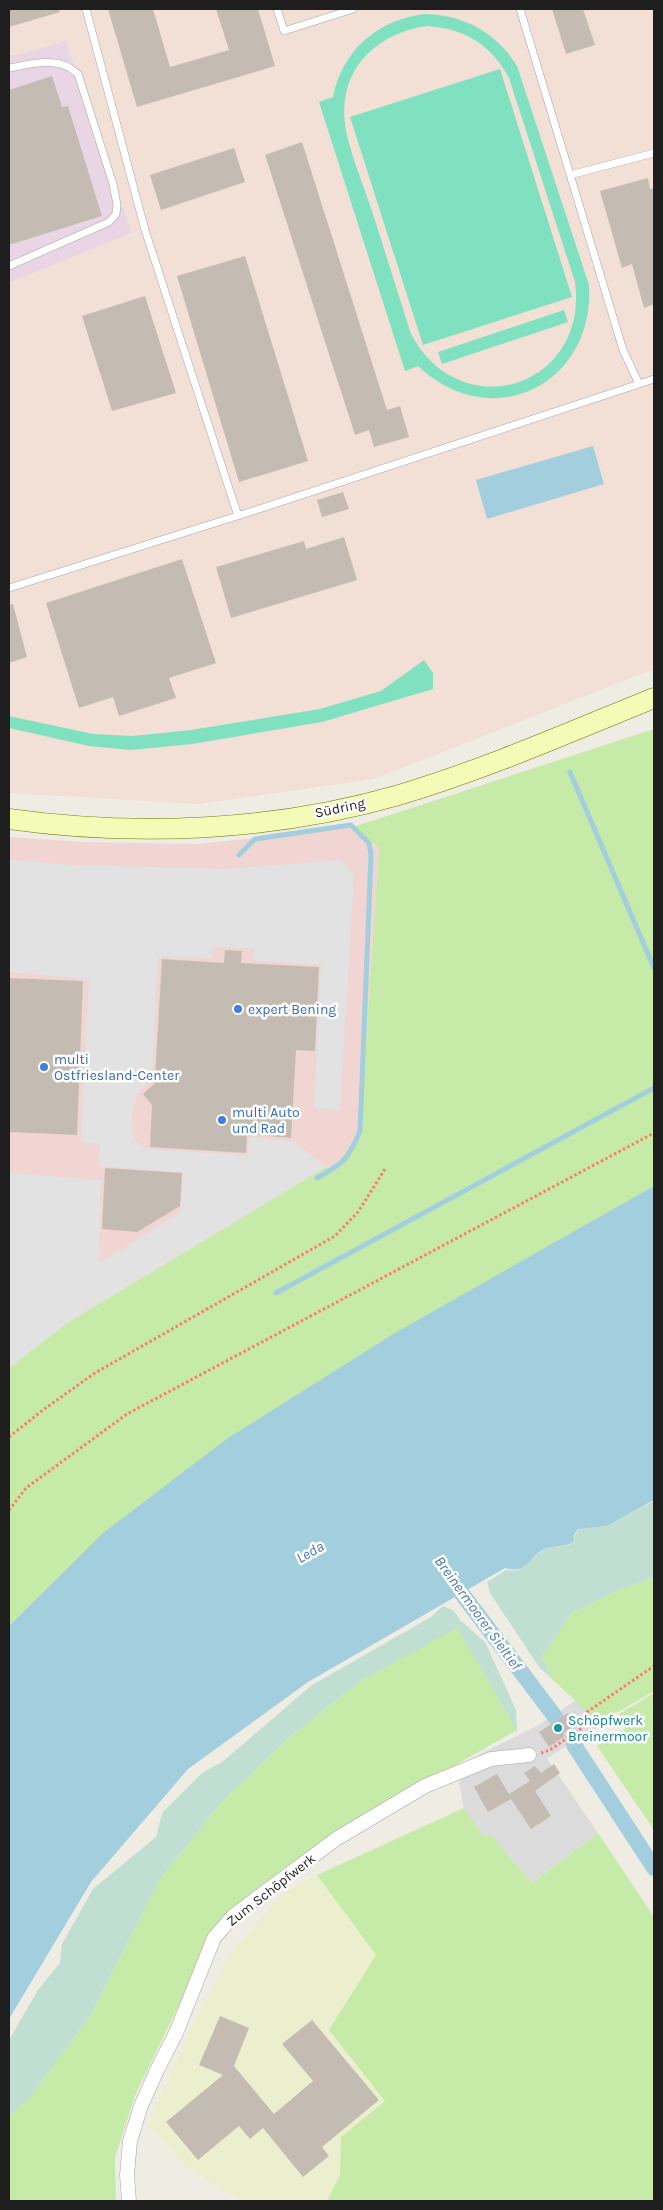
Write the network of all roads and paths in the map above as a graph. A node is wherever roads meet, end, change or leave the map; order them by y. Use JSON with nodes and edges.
{"nodes":[{"id":1,"x":86,"y":9,"type":"edge"},
{"id":2,"x":277,"y":9,"type":"edge"},
{"id":3,"x":353,"y":9,"type":"edge"},
{"id":4,"x":520,"y":9,"type":"edge"},
{"id":5,"x":9,"y":68,"type":"edge"},
{"id":6,"x":654,"y":153,"type":"edge"},
{"id":7,"x":570,"y":175,"type":"junction"},
{"id":8,"x":9,"y":266,"type":"edge"},
{"id":9,"x":654,"y":379,"type":"edge"},
{"id":10,"x":639,"y":384,"type":"junction"},
{"id":11,"x":238,"y":516,"type":"junction"},
{"id":12,"x":9,"y":588,"type":"edge"},
{"id":13,"x":654,"y":698,"type":"edge"},
{"id":14,"x":9,"y":820,"type":"edge"},
{"id":15,"x":654,"y":1133,"type":"edge"},
{"id":16,"x":385,"y":1169,"type":"dead end"},
{"id":17,"x":9,"y":1437,"type":"edge"},
{"id":18,"x":9,"y":1510,"type":"edge"},
{"id":19,"x":654,"y":1666,"type":"edge"},
{"id":20,"x":529,"y":1755,"type":"joint"},
{"id":21,"x":129,"y":2201,"type":"edge"}],
"edges":[{"from":1,"to":11,"type":"lane"},
{"from":2,"to":3,"type":"lane"},
{"from":4,"to":7,"type":"lane"},
{"from":5,"to":8,"type":"lane"},
{"from":6,"to":7,"type":"lane"},
{"from":7,"to":10,"type":"lane"},
{"from":9,"to":10,"type":"lane"},
{"from":10,"to":11,"type":"lane"},
{"from":11,"to":12,"type":"lane"},
{"from":13,"to":14,"type":"main road","name":"Südring"},
{"from":15,"to":18,"type":"path"},
{"from":16,"to":17,"type":"path"},
{"from":19,"to":20,"type":"path"},
{"from":20,"to":21,"type":"street","name":"Zum Schöpfwerk"}]}
